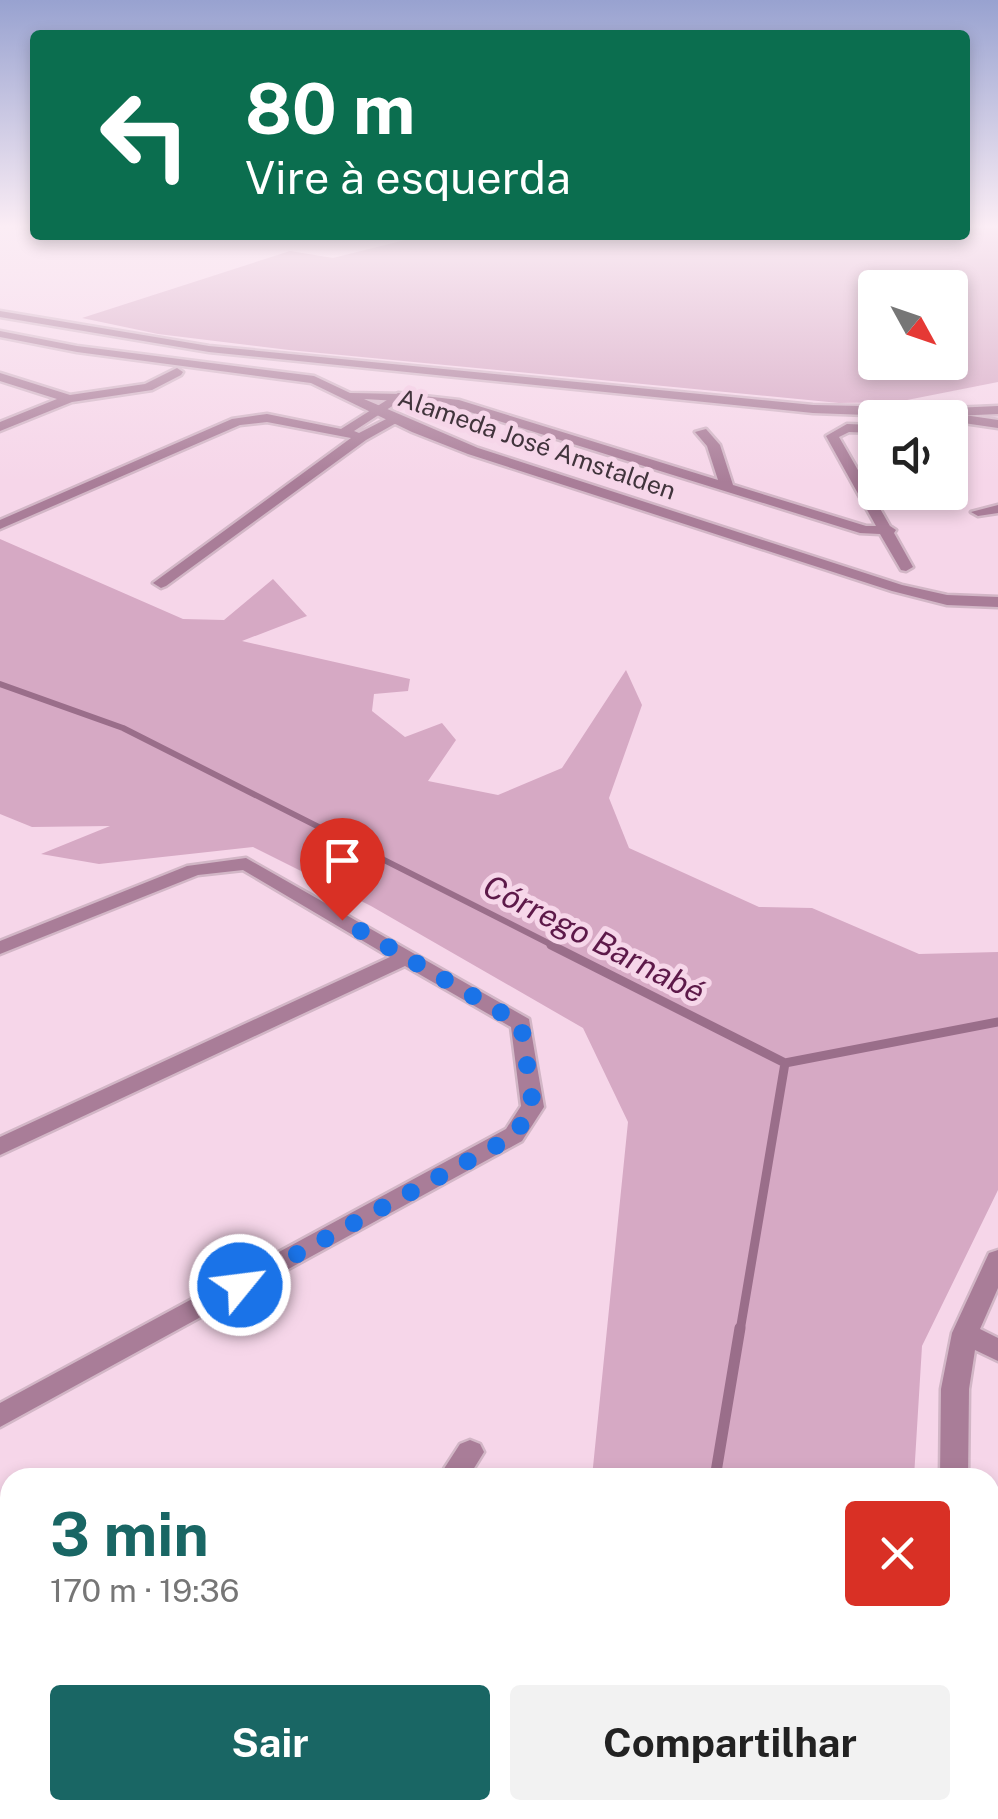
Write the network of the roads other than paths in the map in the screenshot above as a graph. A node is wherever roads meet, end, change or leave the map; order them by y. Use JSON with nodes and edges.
{"nodes":[{"id":1,"x":0,"y":314,"type":"edge"},
{"id":2,"x":0,"y":334,"type":"edge"},
{"id":3,"x":358,"y":364,"type":"junction"},
{"id":4,"x":176,"y":372,"type":"dead end"},
{"id":5,"x":0,"y":377,"type":"edge"},
{"id":6,"x":346,"y":394,"type":"junction"},
{"id":7,"x":398,"y":397,"type":"junction"},
{"id":8,"x":69,"y":398,"type":"junction"},
{"id":9,"x":858,"y":410,"type":"edge"},
{"id":10,"x":998,"y":410,"type":"edge"},
{"id":11,"x":379,"y":411,"type":"junction"},
{"id":12,"x":968,"y":411,"type":"edge"},
{"id":13,"x":394,"y":419,"type":"junction"},
{"id":14,"x":968,"y":419,"type":"edge"},
{"id":15,"x":998,"y":424,"type":"edge"},
{"id":16,"x":0,"y":427,"type":"edge"},
{"id":17,"x":858,"y":428,"type":"edge"},
{"id":18,"x":701,"y":432,"type":"dead end"},
{"id":19,"x":343,"y":433,"type":"junction"},
{"id":20,"x":361,"y":437,"type":"junction"},
{"id":21,"x":858,"y":480,"type":"edge"},
{"id":22,"x":728,"y":489,"type":"junction"},
{"id":23,"x":998,"y":509,"type":"edge"},
{"id":24,"x":876,"y":510,"type":"edge"},
{"id":25,"x":978,"y":512,"type":"dead end"},
{"id":26,"x":0,"y":525,"type":"edge"},
{"id":27,"x":888,"y":530,"type":"junction"},
{"id":28,"x":906,"y":568,"type":"dead end"},
{"id":29,"x":160,"y":583,"type":"dead end"},
{"id":30,"x":998,"y":602,"type":"edge"},
{"id":31,"x":0,"y":948,"type":"edge"},
{"id":32,"x":407,"y":957,"type":"junction"},
{"id":33,"x":0,"y":1147,"type":"edge"},
{"id":34,"x":998,"y":1260,"type":"edge"},
{"id":35,"x":965,"y":1333,"type":"junction"},
{"id":36,"x":998,"y":1350,"type":"edge"},
{"id":37,"x":0,"y":1416,"type":"edge"},
{"id":38,"x":470,"y":1452,"type":"dead end"},
{"id":39,"x":459,"y":1468,"type":"edge"},
{"id":40,"x":954,"y":1468,"type":"edge"}],
"edges":[{"from":1,"to":3,"type":"street"},
{"from":2,"to":6,"type":"street","name":"Alameda José Amstalden"},
{"from":3,"to":7,"type":"street"},
{"from":3,"to":9,"type":"street"},
{"from":4,"to":8,"type":"street"},
{"from":5,"to":8,"type":"street"},
{"from":6,"to":7,"type":"street"},
{"from":6,"to":11,"type":"street","name":"Alameda José Amstalden"},
{"from":7,"to":11,"type":"street"},
{"from":7,"to":22,"type":"street"},
{"from":8,"to":16,"type":"street"},
{"from":10,"to":12,"type":"street"},
{"from":11,"to":13,"type":"street","name":"Alameda José Amstalden"},
{"from":11,"to":19,"type":"street"},
{"from":13,"to":20,"type":"street"},
{"from":13,"to":30,"type":"street","name":"Alameda José Amstalden"},
{"from":14,"to":15,"type":"street"},
{"from":17,"to":21,"type":"street"},
{"from":18,"to":22,"type":"street"},
{"from":19,"to":20,"type":"street"},
{"from":19,"to":26,"type":"street"},
{"from":20,"to":29,"type":"street"},
{"from":22,"to":27,"type":"street"},
{"from":23,"to":25,"type":"street"},
{"from":24,"to":27,"type":"street"},
{"from":27,"to":28,"type":"street"},
{"from":31,"to":32,"type":"street"},
{"from":32,"to":33,"type":"street"},
{"from":32,"to":37,"type":"street"},
{"from":34,"to":35,"type":"street"},
{"from":35,"to":36,"type":"street"},
{"from":35,"to":40,"type":"street"},
{"from":38,"to":39,"type":"street"}]}
